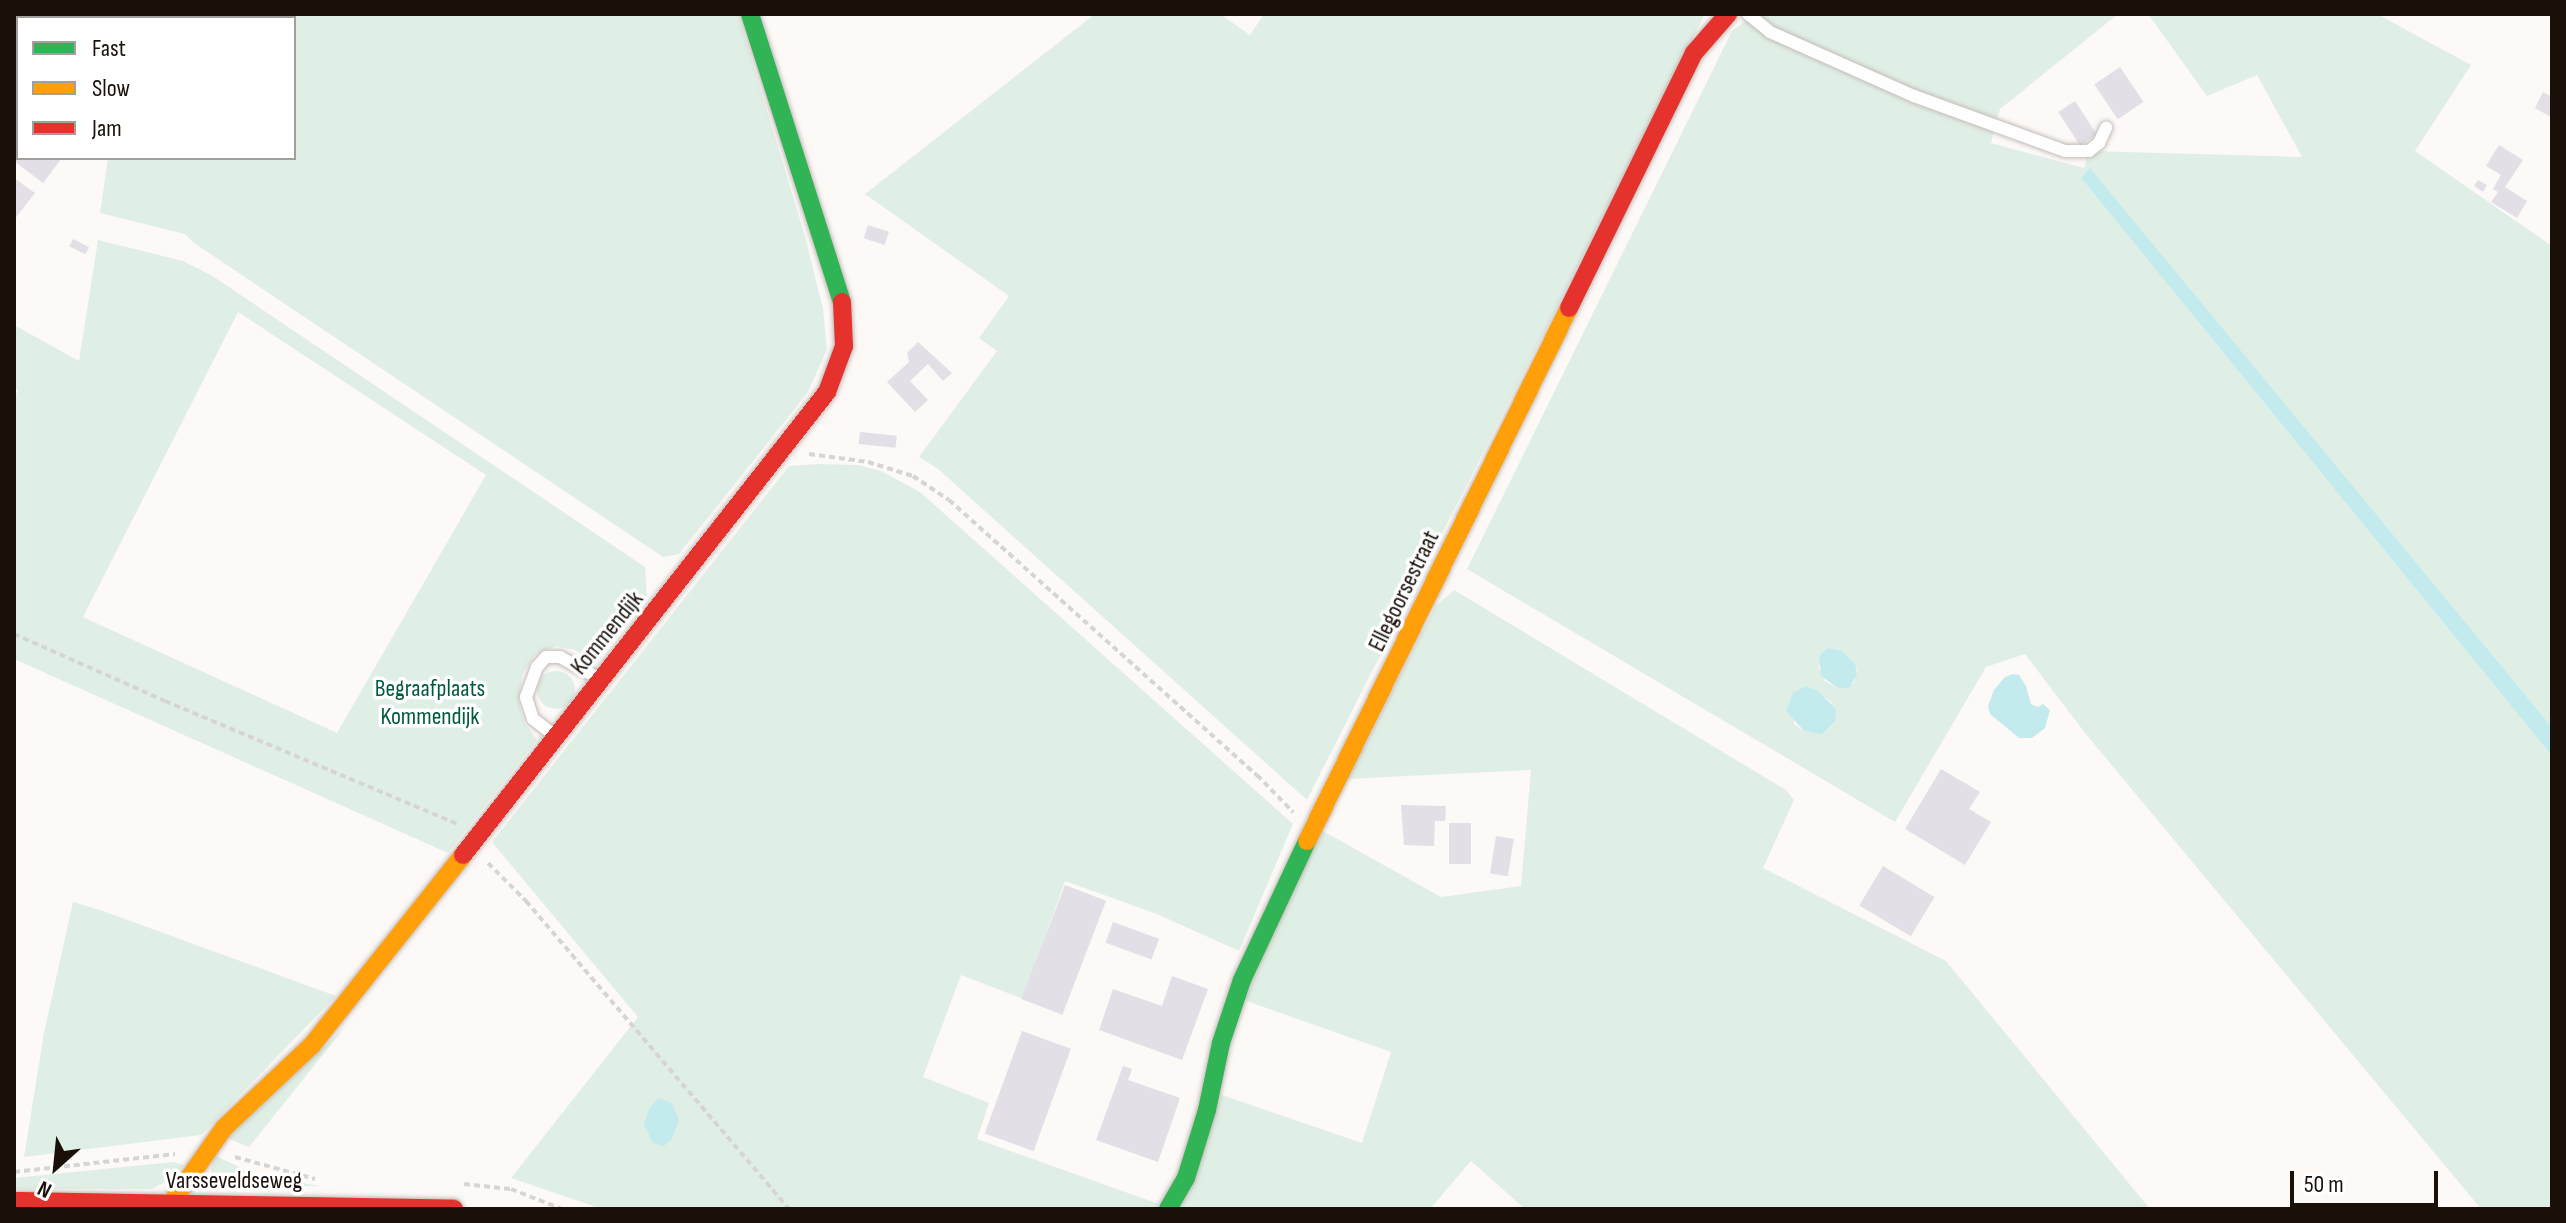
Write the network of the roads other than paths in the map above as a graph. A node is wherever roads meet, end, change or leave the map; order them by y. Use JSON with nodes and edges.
{"nodes":[{"id":1,"x":750,"y":14,"type":"edge"},
{"id":2,"x":1728,"y":14,"type":"edge"},
{"id":3,"x":1748,"y":14,"type":"edge"},
{"id":4,"x":2106,"y":128,"type":"dead end"},
{"id":5,"x":600,"y":679,"type":"junction"},
{"id":6,"x":555,"y":736,"type":"junction"},
{"id":7,"x":14,"y":1201,"type":"edge"},
{"id":8,"x":168,"y":1207,"type":"edge"},
{"id":9,"x":454,"y":1209,"type":"edge"},
{"id":10,"x":1168,"y":1209,"type":"edge"}],
"edges":[{"from":1,"to":5,"type":"street","name":"Kommendijk"},
{"from":2,"to":10,"type":"street","name":"Ellegoorsestraat"},
{"from":3,"to":4,"type":"lane"},
{"from":5,"to":6,"type":"street","name":"Kommendijk"},
{"from":5,"to":6,"type":"lane"},
{"from":6,"to":8,"type":"street","name":"Kommendijk"},
{"from":7,"to":8,"type":"street","name":"Varsseveldseweg"},
{"from":8,"to":9,"type":"street","name":"Varsseveldseweg"}]}
